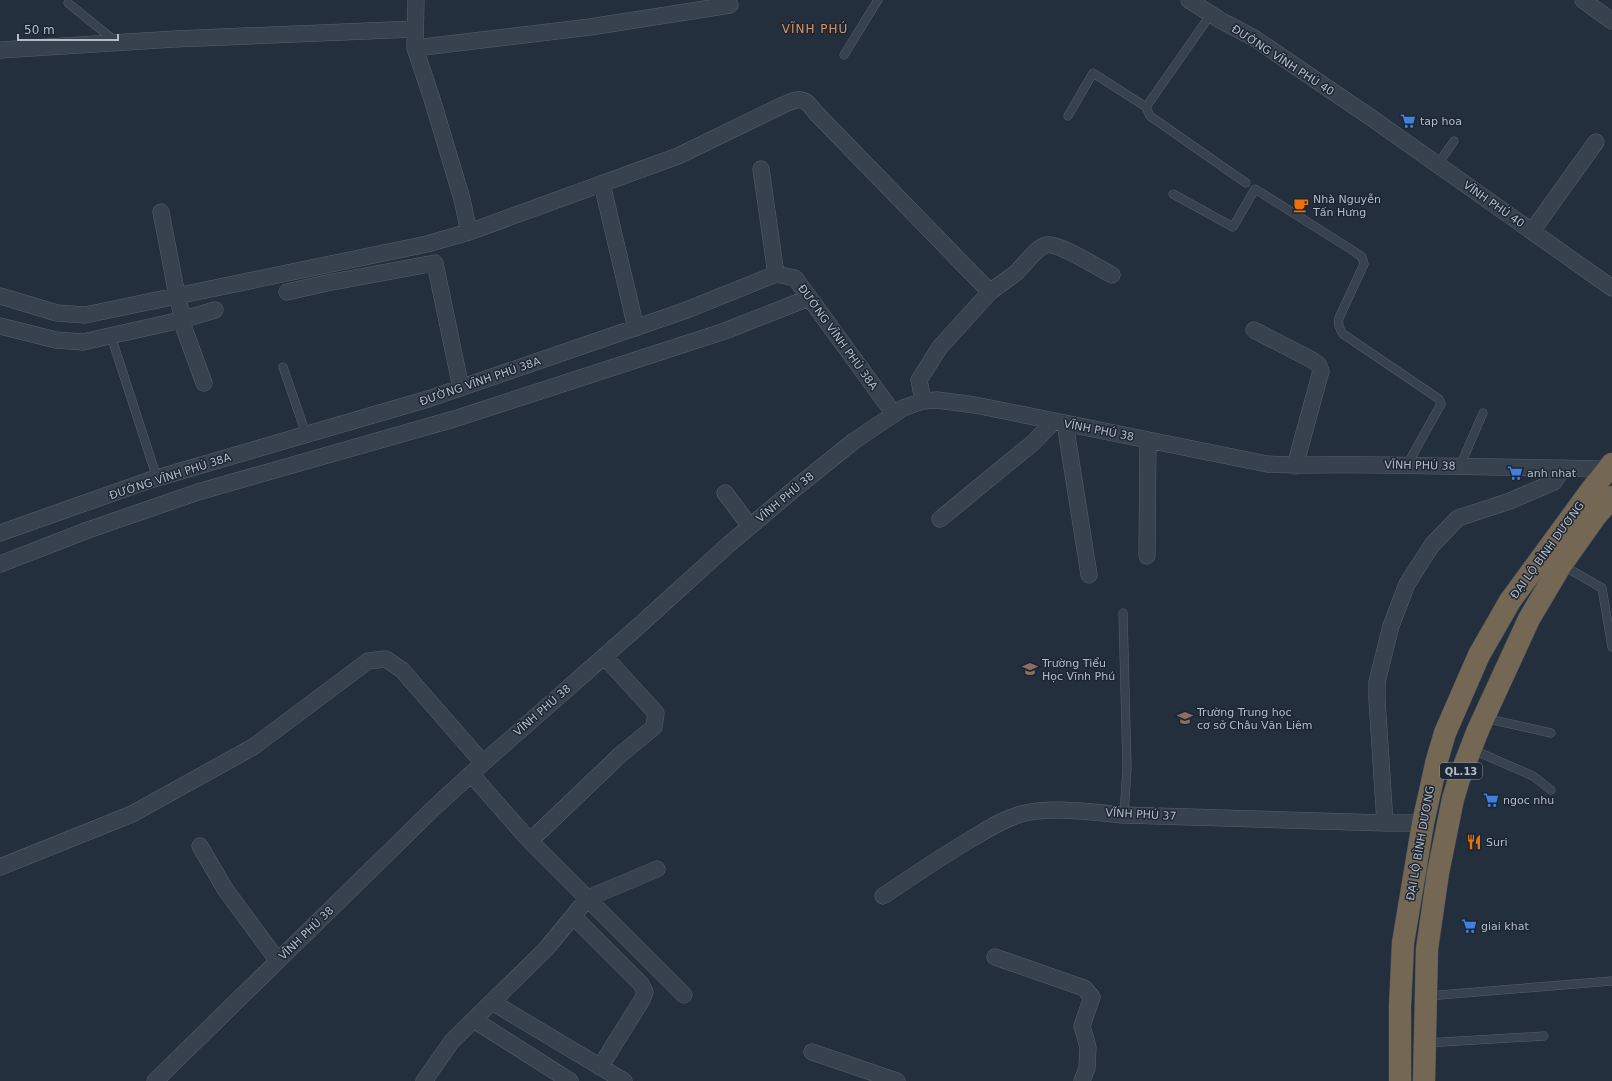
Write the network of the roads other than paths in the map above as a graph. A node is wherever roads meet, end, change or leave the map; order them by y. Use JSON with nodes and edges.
{"nodes":[{"id":1,"x":416,"y":0,"type":"edge"},
{"id":2,"x":878,"y":0,"type":"edge"},
{"id":3,"x":1189,"y":0,"type":"edge"},
{"id":4,"x":1582,"y":0,"type":"edge"},
{"id":5,"x":68,"y":3,"type":"dead end"},
{"id":6,"x":730,"y":5,"type":"dead end"},
{"id":7,"x":1211,"y":14,"type":"junction"},
{"id":8,"x":1612,"y":21,"type":"edge"},
{"id":9,"x":415,"y":29,"type":"junction"},
{"id":10,"x":117,"y":43,"type":"junction"},
{"id":11,"x":415,"y":48,"type":"junction"},
{"id":12,"x":0,"y":50,"type":"edge"},
{"id":13,"x":844,"y":55,"type":"dead end"},
{"id":14,"x":1146,"y":108,"type":"junction"},
{"id":15,"x":1068,"y":116,"type":"dead end"},
{"id":16,"x":1376,"y":120,"type":"joint"},
{"id":17,"x":1454,"y":141,"type":"dead end"},
{"id":18,"x":1596,"y":142,"type":"dead end"},
{"id":19,"x":1438,"y":164,"type":"junction"},
{"id":20,"x":761,"y":169,"type":"dead end"},
{"id":21,"x":1246,"y":183,"type":"dead end"},
{"id":22,"x":602,"y":184,"type":"junction"},
{"id":23,"x":1173,"y":194,"type":"dead end"},
{"id":24,"x":161,"y":212,"type":"dead end"},
{"id":25,"x":1532,"y":231,"type":"junction"},
{"id":26,"x":470,"y":232,"type":"junction"},
{"id":27,"x":776,"y":274,"type":"junction"},
{"id":28,"x":1112,"y":275,"type":"dead end"},
{"id":29,"x":1612,"y":288,"type":"edge"},
{"id":30,"x":287,"y":292,"type":"dead end"},
{"id":31,"x":990,"y":292,"type":"junction"},
{"id":32,"x":0,"y":296,"type":"edge"},
{"id":33,"x":809,"y":298,"type":"junction"},
{"id":34,"x":180,"y":310,"type":"junction"},
{"id":35,"x":215,"y":310,"type":"dead end"},
{"id":36,"x":0,"y":326,"type":"edge"},
{"id":37,"x":636,"y":328,"type":"junction"},
{"id":38,"x":1254,"y":330,"type":"dead end"},
{"id":39,"x":111,"y":336,"type":"junction"},
{"id":40,"x":283,"y":367,"type":"dead end"},
{"id":41,"x":204,"y":383,"type":"dead end"},
{"id":42,"x":461,"y":388,"type":"junction"},
{"id":43,"x":923,"y":401,"type":"junction"},
{"id":44,"x":1483,"y":413,"type":"dead end"},
{"id":45,"x":894,"y":414,"type":"junction"},
{"id":46,"x":1059,"y":422,"type":"junction"},
{"id":47,"x":306,"y":434,"type":"junction"},
{"id":48,"x":1148,"y":440,"type":"junction"},
{"id":49,"x":1407,"y":465,"type":"junction"},
{"id":50,"x":1295,"y":466,"type":"junction"},
{"id":51,"x":1460,"y":466,"type":"junction"},
{"id":52,"x":1610,"y":467,"type":"edge"},
{"id":53,"x":1563,"y":468,"type":"junction"},
{"id":54,"x":157,"y":478,"type":"junction"},
{"id":55,"x":725,"y":493,"type":"dead end"},
{"id":56,"x":1612,"y":497,"type":"edge"},
{"id":57,"x":940,"y":519,"type":"dead end"},
{"id":58,"x":750,"y":526,"type":"junction"},
{"id":59,"x":0,"y":533,"type":"edge"},
{"id":60,"x":1147,"y":556,"type":"dead end"},
{"id":61,"x":0,"y":564,"type":"edge"},
{"id":62,"x":1561,"y":565,"type":"junction"},
{"id":63,"x":1089,"y":575,"type":"dead end"},
{"id":64,"x":1123,"y":613,"type":"dead end"},
{"id":65,"x":1612,"y":647,"type":"edge"},
{"id":66,"x":604,"y":656,"type":"junction"},
{"id":67,"x":1483,"y":718,"type":"junction"},
{"id":68,"x":1551,"y":733,"type":"dead end"},
{"id":69,"x":1467,"y":756,"type":"junction"},
{"id":70,"x":1437,"y":760,"type":"junction"},
{"id":71,"x":483,"y":763,"type":"junction"},
{"id":72,"x":471,"y":774,"type":"junction"},
{"id":73,"x":1551,"y":790,"type":"dead end"},
{"id":74,"x":1124,"y":815,"type":"junction"},
{"id":75,"x":1385,"y":823,"type":"junction"},
{"id":76,"x":1423,"y":823,"type":"junction"},
{"id":77,"x":1448,"y":823,"type":"junction"},
{"id":78,"x":530,"y":840,"type":"junction"},
{"id":79,"x":200,"y":846,"type":"dead end"},
{"id":80,"x":0,"y":867,"type":"edge"},
{"id":81,"x":657,"y":869,"type":"dead end"},
{"id":82,"x":883,"y":896,"type":"dead end"},
{"id":83,"x":588,"y":898,"type":"junction"},
{"id":84,"x":573,"y":916,"type":"junction"},
{"id":85,"x":995,"y":957,"type":"dead end"},
{"id":86,"x":278,"y":961,"type":"junction"},
{"id":87,"x":1612,"y":981,"type":"edge"},
{"id":88,"x":684,"y":995,"type":"dead end"},
{"id":89,"x":1426,"y":996,"type":"junction"},
{"id":90,"x":492,"y":1002,"type":"junction"},
{"id":91,"x":474,"y":1020,"type":"junction"},
{"id":92,"x":1544,"y":1036,"type":"dead end"},
{"id":93,"x":1425,"y":1043,"type":"junction"},
{"id":94,"x":812,"y":1052,"type":"dead end"},
{"id":95,"x":600,"y":1067,"type":"junction"},
{"id":96,"x":155,"y":1081,"type":"edge"},
{"id":97,"x":424,"y":1081,"type":"edge"},
{"id":98,"x":570,"y":1081,"type":"edge"},
{"id":99,"x":624,"y":1081,"type":"edge"},
{"id":100,"x":897,"y":1081,"type":"edge"},
{"id":101,"x":1082,"y":1081,"type":"edge"},
{"id":102,"x":1400,"y":1081,"type":"edge"},
{"id":103,"x":1424,"y":1081,"type":"edge"}],
"edges":[{"from":1,"to":9,"type":"street"},
{"from":2,"to":13,"type":"lane"},
{"from":3,"to":7,"type":"street","name":"ĐƯỜNG VĨNH PHÚ 40"},
{"from":4,"to":8,"type":"street"},
{"from":5,"to":10,"type":"lane"},
{"from":6,"to":11,"type":"street"},
{"from":7,"to":14,"type":"lane"},
{"from":7,"to":16,"type":"street","name":"ĐƯỜNG VĨNH PHÚ 40"},
{"from":9,"to":10,"type":"street"},
{"from":9,"to":11,"type":"street"},
{"from":10,"to":12,"type":"street"},
{"from":11,"to":26,"type":"street"},
{"from":14,"to":15,"type":"lane"},
{"from":14,"to":21,"type":"lane"},
{"from":16,"to":19,"type":"street","name":"VĨNH PHÚ 40"},
{"from":17,"to":19,"type":"lane"},
{"from":18,"to":25,"type":"street"},
{"from":19,"to":25,"type":"street","name":"VĨNH PHÚ 40"},
{"from":20,"to":27,"type":"street"},
{"from":22,"to":26,"type":"street"},
{"from":22,"to":31,"type":"street"},
{"from":22,"to":37,"type":"street"},
{"from":23,"to":49,"type":"lane"},
{"from":24,"to":34,"type":"street"},
{"from":25,"to":29,"type":"street","name":"VĨNH PHÚ 40"},
{"from":26,"to":34,"type":"street"},
{"from":27,"to":33,"type":"street","name":"ĐƯỜNG VĨNH PHÚ 38A"},
{"from":27,"to":37,"type":"street","name":"ĐƯỜNG VĨNH PHÚ 38A"},
{"from":28,"to":31,"type":"street"},
{"from":30,"to":42,"type":"street"},
{"from":31,"to":43,"type":"street"},
{"from":32,"to":34,"type":"street"},
{"from":33,"to":45,"type":"street","name":"ĐƯỜNG VĨNH PHÚ 38A"},
{"from":33,"to":61,"type":"street"},
{"from":34,"to":35,"type":"street"},
{"from":34,"to":39,"type":"street"},
{"from":34,"to":41,"type":"street"},
{"from":36,"to":39,"type":"street"},
{"from":37,"to":42,"type":"street","name":"ĐƯỜNG VĨNH PHÚ 38A"},
{"from":38,"to":50,"type":"street"},
{"from":39,"to":54,"type":"lane"},
{"from":40,"to":47,"type":"lane"},
{"from":42,"to":47,"type":"street","name":"ĐƯỜNG VĨNH PHÚ 38A"},
{"from":43,"to":45,"type":"street","name":"VĨNH PHÚ 38"},
{"from":43,"to":46,"type":"street","name":"VĨNH PHÚ 38"},
{"from":44,"to":51,"type":"lane"},
{"from":45,"to":58,"type":"street","name":"VĨNH PHÚ 38"},
{"from":46,"to":48,"type":"street","name":"VĨNH PHÚ 38"},
{"from":46,"to":57,"type":"street"},
{"from":46,"to":63,"type":"street"},
{"from":47,"to":54,"type":"street","name":"ĐƯỜNG VĨNH PHÚ 38A"},
{"from":48,"to":50,"type":"street","name":"VĨNH PHÚ 38"},
{"from":48,"to":60,"type":"street"},
{"from":49,"to":50,"type":"street","name":"VĨNH PHÚ 38"},
{"from":49,"to":51,"type":"street","name":"VĨNH PHÚ 38"},
{"from":51,"to":53,"type":"street","name":"VĨNH PHÚ 38"},
{"from":52,"to":53,"type":"street","name":"VĨNH PHÚ 38"},
{"from":52,"to":70,"type":"highway","name":"ĐẠI LỘ BÌNH DƯƠNG","number":"QL.13"},
{"from":53,"to":75,"type":"street"},
{"from":54,"to":59,"type":"street","name":"ĐƯỜNG VĨNH PHÚ 38A"},
{"from":55,"to":58,"type":"street"},
{"from":56,"to":62,"type":"highway","name":"ĐẠI LỘ BÌNH DƯƠNG","number":"QL.13"},
{"from":58,"to":66,"type":"street","name":"VĨNH PHÚ 38"},
{"from":62,"to":65,"type":"lane"},
{"from":62,"to":67,"type":"highway","name":"ĐẠI LỘ BÌNH DƯƠNG","number":"QL.13"},
{"from":64,"to":74,"type":"lane"},
{"from":66,"to":71,"type":"street","name":"VĨNH PHÚ 38"},
{"from":66,"to":78,"type":"street"},
{"from":67,"to":68,"type":"lane"},
{"from":67,"to":69,"type":"highway","name":"ĐẠI LỘ BÌNH DƯƠNG","number":"QL.13"},
{"from":69,"to":70,"type":"highway"},
{"from":69,"to":73,"type":"lane"},
{"from":69,"to":77,"type":"highway","name":"ĐẠI LỘ BÌNH DƯƠNG","number":"QL.13"},
{"from":70,"to":76,"type":"highway","name":"ĐẠI LỘ BÌNH DƯƠNG","number":"QL.13"},
{"from":71,"to":72,"type":"street","name":"VĨNH PHÚ 38"},
{"from":71,"to":80,"type":"street"},
{"from":72,"to":78,"type":"street"},
{"from":72,"to":86,"type":"street","name":"VĨNH PHÚ 38"},
{"from":74,"to":75,"type":"street","name":"VĨNH PHÚ 37"},
{"from":74,"to":82,"type":"street","name":"VĨNH PHÚ 37"},
{"from":75,"to":76,"type":"street","name":"VĨNH PHÚ 37"},
{"from":76,"to":77,"type":"highway"},
{"from":76,"to":102,"type":"highway","name":"ĐẠI LỘ BÌNH DƯƠNG","number":"QL.13"},
{"from":77,"to":89,"type":"highway","name":"ĐẠI LỘ BÌNH DƯƠNG","number":"QL.13"},
{"from":78,"to":83,"type":"street"},
{"from":79,"to":86,"type":"street"},
{"from":81,"to":83,"type":"street"},
{"from":83,"to":84,"type":"street"},
{"from":83,"to":88,"type":"street"},
{"from":84,"to":90,"type":"street"},
{"from":84,"to":95,"type":"street"},
{"from":85,"to":101,"type":"street"},
{"from":86,"to":96,"type":"street","name":"VĨNH PHÚ 38"},
{"from":87,"to":89,"type":"lane"},
{"from":89,"to":93,"type":"highway","name":"ĐẠI LỘ BÌNH DƯƠNG","number":"QL.13"},
{"from":90,"to":91,"type":"street"},
{"from":90,"to":95,"type":"street"},
{"from":91,"to":97,"type":"street"},
{"from":91,"to":98,"type":"street"},
{"from":92,"to":93,"type":"lane"},
{"from":93,"to":103,"type":"highway","name":"ĐẠI LỘ BÌNH DƯƠNG","number":"QL.13"},
{"from":94,"to":100,"type":"street"},
{"from":95,"to":99,"type":"street"}]}
